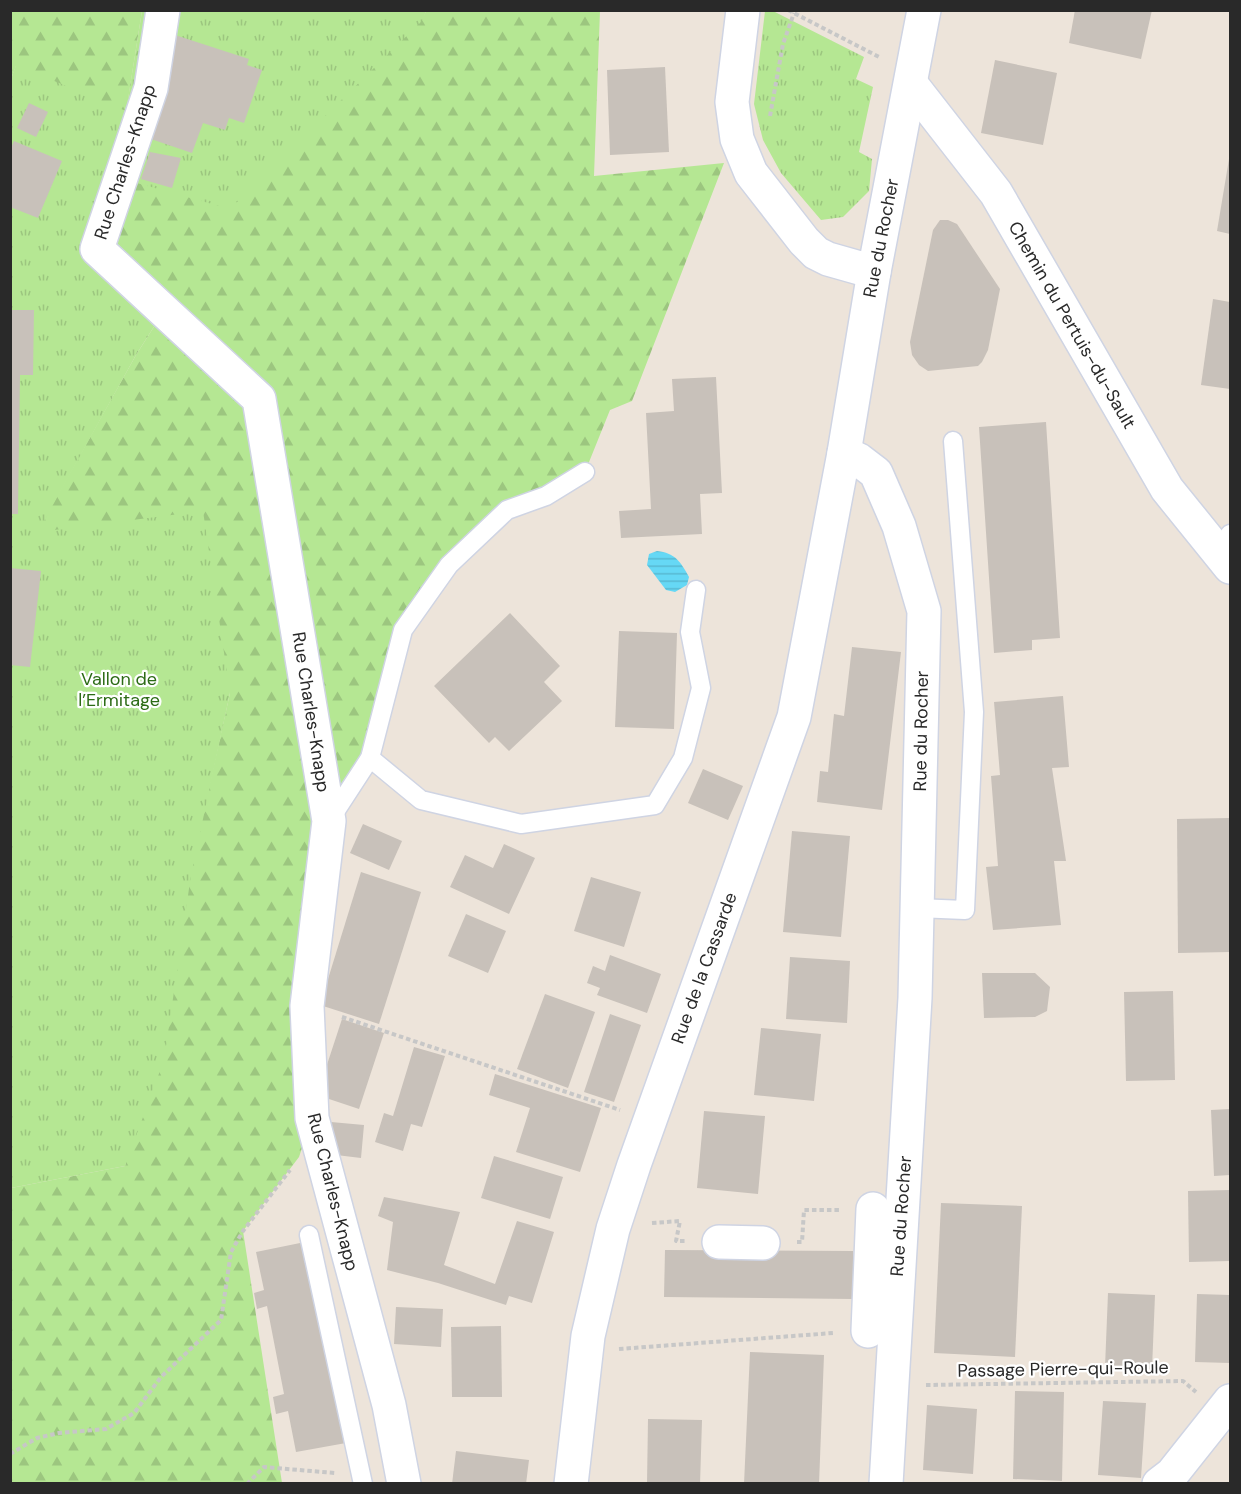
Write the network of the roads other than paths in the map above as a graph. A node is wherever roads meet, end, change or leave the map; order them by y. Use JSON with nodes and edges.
{"nodes":[{"id":1,"x":163,"y":10,"type":"edge"},
{"id":2,"x":743,"y":10,"type":"edge"},
{"id":3,"x":924,"y":10,"type":"edge"},
{"id":4,"x":911,"y":84,"type":"junction"},
{"id":5,"x":874,"y":272,"type":"junction"},
{"id":6,"x":953,"y":441,"type":"dead end"},
{"id":7,"x":844,"y":453,"type":"junction"},
{"id":8,"x":585,"y":472,"type":"dead end"},
{"id":9,"x":1227,"y":551,"type":"edge"},
{"id":10,"x":696,"y":590,"type":"dead end"},
{"id":11,"x":370,"y":758,"type":"junction"},
{"id":12,"x":328,"y":821,"type":"junction"},
{"id":13,"x":917,"y":908,"type":"junction"},
{"id":14,"x":873,"y":1209,"type":"road end"},
{"id":15,"x":309,"y":1234,"type":"dead end"},
{"id":16,"x":719,"y":1242,"type":"road end"},
{"id":17,"x":763,"y":1243,"type":"road end"},
{"id":18,"x":868,"y":1331,"type":"road end"},
{"id":19,"x":1226,"y":1408,"type":"edge"},
{"id":20,"x":363,"y":1479,"type":"edge"},
{"id":21,"x":404,"y":1484,"type":"edge"},
{"id":22,"x":571,"y":1484,"type":"edge"},
{"id":23,"x":886,"y":1484,"type":"edge"},
{"id":24,"x":1159,"y":1484,"type":"edge"}],
"edges":[{"from":1,"to":12,"type":"street","name":"Rue Charles-Knapp"},
{"from":2,"to":5,"type":"street"},
{"from":3,"to":4,"type":"street","name":"Rue du Rocher"},
{"from":4,"to":5,"type":"street","name":"Rue du Rocher"},
{"from":4,"to":9,"type":"street","name":"Chemin du Pertuis-du-Sault"},
{"from":5,"to":7,"type":"street","name":"Rue du Rocher"},
{"from":6,"to":13,"type":"lane"},
{"from":7,"to":13,"type":"street","name":"Rue du Rocher"},
{"from":7,"to":22,"type":"street","name":"Rue de la Cassarde"},
{"from":8,"to":11,"type":"lane"},
{"from":10,"to":11,"type":"lane"},
{"from":11,"to":12,"type":"lane"},
{"from":12,"to":21,"type":"street","name":"Rue Charles-Knapp"},
{"from":13,"to":23,"type":"street","name":"Rue du Rocher"},
{"from":14,"to":18,"type":"street","name":"Rue du Rocher"},
{"from":15,"to":20,"type":"lane"},
{"from":16,"to":17,"type":"street"},
{"from":19,"to":24,"type":"street"}]}
